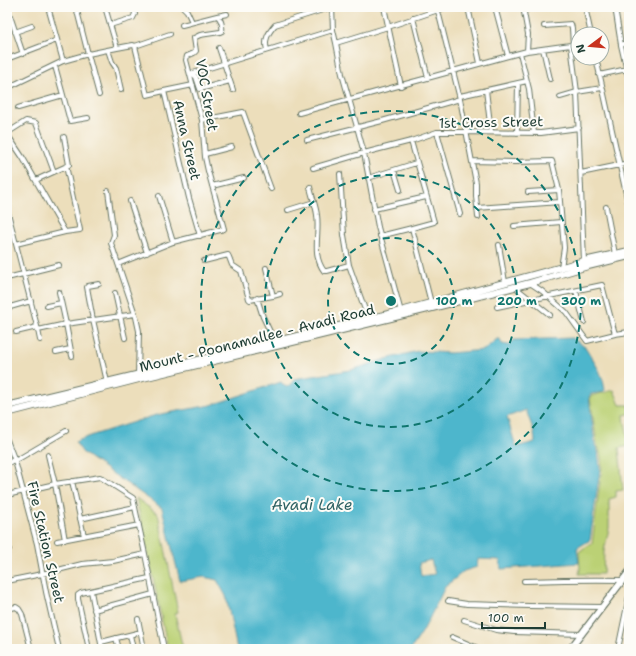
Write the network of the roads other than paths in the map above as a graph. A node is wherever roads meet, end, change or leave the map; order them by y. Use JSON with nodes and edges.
{"nodes":[{"id":1,"x":8,"y":7,"type":"edge"},
{"id":2,"x":48,"y":7,"type":"edge"},
{"id":3,"x":76,"y":7,"type":"edge"},
{"id":4,"x":105,"y":7,"type":"edge"},
{"id":5,"x":133,"y":7,"type":"edge"},
{"id":6,"x":183,"y":7,"type":"edge"},
{"id":7,"x":332,"y":7,"type":"edge"},
{"id":8,"x":384,"y":7,"type":"edge"},
{"id":9,"x":447,"y":7,"type":"edge"},
{"id":10,"x":468,"y":7,"type":"edge"},
{"id":11,"x":495,"y":7,"type":"edge"},
{"id":12,"x":539,"y":7,"type":"edge"},
{"id":13,"x":585,"y":7,"type":"edge"},
{"id":14,"x":615,"y":7,"type":"edge"},
{"id":15,"x":438,"y":8,"type":"edge"},
{"id":16,"x":523,"y":8,"type":"edge"},
{"id":17,"x":227,"y":14,"type":"dead end"},
{"id":18,"x":217,"y":16,"type":"junction"},
{"id":19,"x":9,"y":18,"type":"edge"},
{"id":20,"x":413,"y":18,"type":"junction"},
{"id":21,"x":192,"y":22,"type":"junction"},
{"id":22,"x":110,"y":25,"type":"junction"},
{"id":23,"x":182,"y":25,"type":"dead end"},
{"id":24,"x":32,"y":26,"type":"dead end"},
{"id":25,"x":544,"y":26,"type":"dead end"},
{"id":26,"x":572,"y":26,"type":"edge"},
{"id":27,"x":589,"y":26,"type":"edge"},
{"id":28,"x":388,"y":27,"type":"junction"},
{"id":29,"x":333,"y":30,"type":"junction"},
{"id":30,"x":15,"y":32,"type":"junction"},
{"id":31,"x":170,"y":34,"type":"dead end"},
{"id":32,"x":57,"y":40,"type":"junction"},
{"id":33,"x":629,"y":42,"type":"edge"},
{"id":34,"x":336,"y":43,"type":"junction"},
{"id":35,"x":570,"y":45,"type":"edge"},
{"id":36,"x":621,"y":45,"type":"junction"},
{"id":37,"x":135,"y":46,"type":"junction"},
{"id":38,"x":117,"y":48,"type":"junction"},
{"id":39,"x":219,"y":48,"type":"dead end"},
{"id":40,"x":543,"y":49,"type":"junction"},
{"id":41,"x":108,"y":50,"type":"junction"},
{"id":42,"x":267,"y":50,"type":"junction"},
{"id":43,"x":527,"y":51,"type":"junction"},
{"id":44,"x":520,"y":53,"type":"junction"},
{"id":45,"x":23,"y":54,"type":"junction"},
{"id":46,"x":88,"y":54,"type":"junction"},
{"id":47,"x":508,"y":56,"type":"junction"},
{"id":48,"x":7,"y":59,"type":"edge"},
{"id":49,"x":63,"y":61,"type":"junction"},
{"id":50,"x":224,"y":63,"type":"junction"},
{"id":51,"x":480,"y":63,"type":"junction"},
{"id":52,"x":55,"y":66,"type":"junction"},
{"id":53,"x":575,"y":66,"type":"edge"},
{"id":54,"x":597,"y":66,"type":"edge"},
{"id":55,"x":627,"y":69,"type":"junction"},
{"id":56,"x":453,"y":71,"type":"junction"},
{"id":57,"x":191,"y":73,"type":"junction"},
{"id":58,"x":599,"y":75,"type":"junction"},
{"id":59,"x":428,"y":78,"type":"junction"},
{"id":60,"x":550,"y":79,"type":"dead end"},
{"id":61,"x":629,"y":80,"type":"edge"},
{"id":62,"x":230,"y":81,"type":"junction"},
{"id":63,"x":527,"y":81,"type":"junction"},
{"id":64,"x":518,"y":83,"type":"junction"},
{"id":65,"x":193,"y":85,"type":"junction"},
{"id":66,"x":401,"y":86,"type":"junction"},
{"id":67,"x":7,"y":88,"type":"edge"},
{"id":68,"x":602,"y":88,"type":"junction"},
{"id":69,"x":121,"y":90,"type":"dead end"},
{"id":70,"x":233,"y":90,"type":"dead end"},
{"id":71,"x":486,"y":90,"type":"junction"},
{"id":72,"x":164,"y":91,"type":"junction"},
{"id":73,"x":577,"y":92,"type":"junction"},
{"id":74,"x":63,"y":95,"type":"junction"},
{"id":75,"x":99,"y":95,"type":"dead end"},
{"id":76,"x":460,"y":97,"type":"junction"},
{"id":77,"x":560,"y":97,"type":"dead end"},
{"id":78,"x":350,"y":100,"type":"junction"},
{"id":79,"x":18,"y":108,"type":"dead end"},
{"id":80,"x":299,"y":113,"type":"dead end"},
{"id":81,"x":88,"y":118,"type":"dead end"},
{"id":82,"x":202,"y":120,"type":"junction"},
{"id":83,"x":357,"y":127,"type":"junction"},
{"id":84,"x":579,"y":128,"type":"junction"},
{"id":85,"x":437,"y":132,"type":"junction"},
{"id":86,"x":467,"y":132,"type":"junction"},
{"id":87,"x":491,"y":132,"type":"junction"},
{"id":88,"x":517,"y":132,"type":"junction"},
{"id":89,"x":7,"y":133,"type":"edge"},
{"id":90,"x":534,"y":133,"type":"junction"},
{"id":91,"x":64,"y":137,"type":"dead end"},
{"id":92,"x":307,"y":140,"type":"dead end"},
{"id":93,"x":410,"y":141,"type":"junction"},
{"id":94,"x":232,"y":147,"type":"dead end"},
{"id":95,"x":364,"y":153,"type":"junction"},
{"id":96,"x":205,"y":154,"type":"junction"},
{"id":97,"x":472,"y":162,"type":"junction"},
{"id":98,"x":416,"y":163,"type":"junction"},
{"id":99,"x":629,"y":163,"type":"edge"},
{"id":100,"x":620,"y":165,"type":"junction"},
{"id":101,"x":66,"y":166,"type":"junction"},
{"id":102,"x":313,"y":168,"type":"dead end"},
{"id":103,"x":394,"y":170,"type":"junction"},
{"id":104,"x":54,"y":172,"type":"junction"},
{"id":105,"x":581,"y":173,"type":"junction"},
{"id":106,"x":340,"y":174,"type":"dead end"},
{"id":107,"x":244,"y":178,"type":"dead end"},
{"id":108,"x":368,"y":178,"type":"junction"},
{"id":109,"x":36,"y":180,"type":"junction"},
{"id":110,"x":212,"y":186,"type":"junction"},
{"id":111,"x":310,"y":187,"type":"dead end"},
{"id":112,"x":271,"y":189,"type":"dead end"},
{"id":113,"x":400,"y":190,"type":"dead end"},
{"id":114,"x":559,"y":190,"type":"junction"},
{"id":115,"x":108,"y":191,"type":"dead end"},
{"id":116,"x":528,"y":192,"type":"dead end"},
{"id":117,"x":159,"y":196,"type":"dead end"},
{"id":118,"x":426,"y":197,"type":"junction"},
{"id":119,"x":130,"y":201,"type":"dead end"},
{"id":120,"x":314,"y":202,"type":"junction"},
{"id":121,"x":560,"y":202,"type":"junction"},
{"id":122,"x":629,"y":206,"type":"edge"},
{"id":123,"x":606,"y":207,"type":"dead end"},
{"id":124,"x":477,"y":208,"type":"junction"},
{"id":125,"x":7,"y":209,"type":"edge"},
{"id":126,"x":374,"y":209,"type":"junction"},
{"id":127,"x":288,"y":210,"type":"dead end"},
{"id":128,"x":460,"y":214,"type":"dead end"},
{"id":129,"x":478,"y":217,"type":"dead end"},
{"id":130,"x":561,"y":222,"type":"junction"},
{"id":131,"x":514,"y":226,"type":"dead end"},
{"id":132,"x":412,"y":228,"type":"junction"},
{"id":133,"x":65,"y":232,"type":"junction"},
{"id":134,"x":200,"y":236,"type":"junction"},
{"id":135,"x":380,"y":236,"type":"junction"},
{"id":136,"x":173,"y":242,"type":"junction"},
{"id":137,"x":16,"y":244,"type":"junction"},
{"id":138,"x":499,"y":245,"type":"dead end"},
{"id":139,"x":629,"y":251,"type":"edge"},
{"id":140,"x":147,"y":253,"type":"junction"},
{"id":141,"x":615,"y":254,"type":"junction"},
{"id":142,"x":629,"y":256,"type":"edge"},
{"id":143,"x":204,"y":261,"type":"dead end"},
{"id":144,"x":584,"y":261,"type":"junction"},
{"id":145,"x":118,"y":264,"type":"junction"},
{"id":146,"x":59,"y":265,"type":"dead end"},
{"id":147,"x":349,"y":265,"type":"junction"},
{"id":148,"x":266,"y":268,"type":"dead end"},
{"id":149,"x":561,"y":268,"type":"junction"},
{"id":150,"x":24,"y":274,"type":"junction"},
{"id":151,"x":7,"y":278,"type":"edge"},
{"id":152,"x":505,"y":282,"type":"junction"},
{"id":153,"x":530,"y":283,"type":"junction"},
{"id":154,"x":99,"y":284,"type":"dead end"},
{"id":155,"x":514,"y":287,"type":"junction"},
{"id":156,"x":576,"y":291,"type":"junction"},
{"id":157,"x":59,"y":292,"type":"dead end"},
{"id":158,"x":115,"y":293,"type":"dead end"},
{"id":159,"x":280,"y":294,"type":"dead end"},
{"id":160,"x":273,"y":296,"type":"junction"},
{"id":161,"x":548,"y":297,"type":"junction"},
{"id":162,"x":257,"y":298,"type":"junction"},
{"id":163,"x":531,"y":300,"type":"junction"},
{"id":164,"x":31,"y":301,"type":"junction"},
{"id":165,"x":61,"y":303,"type":"junction"},
{"id":166,"x":431,"y":303,"type":"junction"},
{"id":167,"x":47,"y":306,"type":"dead end"},
{"id":168,"x":10,"y":307,"type":"dead end"},
{"id":169,"x":497,"y":307,"type":"dead end"},
{"id":170,"x":401,"y":313,"type":"junction"},
{"id":171,"x":135,"y":314,"type":"junction"},
{"id":172,"x":550,"y":315,"type":"dead end"},
{"id":173,"x":120,"y":316,"type":"junction"},
{"id":174,"x":368,"y":318,"type":"junction"},
{"id":175,"x":93,"y":320,"type":"junction"},
{"id":176,"x":584,"y":322,"type":"dead end"},
{"id":177,"x":66,"y":324,"type":"junction"},
{"id":178,"x":38,"y":328,"type":"junction"},
{"id":179,"x":16,"y":332,"type":"dead end"},
{"id":180,"x":629,"y":332,"type":"edge"},
{"id":181,"x":615,"y":334,"type":"junction"},
{"id":182,"x":125,"y":338,"type":"dead end"},
{"id":183,"x":40,"y":340,"type":"dead end"},
{"id":184,"x":275,"y":342,"type":"junction"},
{"id":185,"x":70,"y":349,"type":"junction"},
{"id":186,"x":56,"y":352,"type":"dead end"},
{"id":187,"x":72,"y":356,"type":"dead end"},
{"id":188,"x":138,"y":377,"type":"junction"},
{"id":189,"x":107,"y":382,"type":"junction"},
{"id":190,"x":7,"y":406,"type":"edge"},
{"id":191,"x":7,"y":413,"type":"edge"},
{"id":192,"x":66,"y":431,"type":"dead end"},
{"id":193,"x":7,"y":440,"type":"edge"},
{"id":194,"x":48,"y":455,"type":"dead end"},
{"id":195,"x":15,"y":460,"type":"junction"},
{"id":196,"x":7,"y":464,"type":"edge"},
{"id":197,"x":72,"y":481,"type":"junction"},
{"id":198,"x":55,"y":484,"type":"junction"},
{"id":199,"x":23,"y":491,"type":"junction"},
{"id":200,"x":7,"y":495,"type":"edge"},
{"id":201,"x":135,"y":507,"type":"junction"},
{"id":202,"x":80,"y":519,"type":"junction"},
{"id":203,"x":139,"y":525,"type":"junction"},
{"id":204,"x":84,"y":536,"type":"junction"},
{"id":205,"x":7,"y":540,"type":"edge"},
{"id":206,"x":65,"y":540,"type":"junction"},
{"id":207,"x":56,"y":541,"type":"dead end"},
{"id":208,"x":7,"y":550,"type":"edge"},
{"id":209,"x":145,"y":554,"type":"junction"},
{"id":210,"x":629,"y":572,"type":"edge"},
{"id":211,"x":42,"y":574,"type":"junction"},
{"id":212,"x":149,"y":578,"type":"junction"},
{"id":213,"x":623,"y":580,"type":"junction"},
{"id":214,"x":7,"y":581,"type":"edge"},
{"id":215,"x":524,"y":581,"type":"dead end"},
{"id":216,"x":91,"y":591,"type":"junction"},
{"id":217,"x":153,"y":594,"type":"junction"},
{"id":218,"x":629,"y":599,"type":"edge"},
{"id":219,"x":448,"y":601,"type":"dead end"},
{"id":220,"x":602,"y":607,"type":"junction"},
{"id":221,"x":7,"y":609,"type":"edge"},
{"id":222,"x":94,"y":610,"type":"junction"},
{"id":223,"x":138,"y":619,"type":"dead end"},
{"id":224,"x":464,"y":620,"type":"dead end"},
{"id":225,"x":141,"y":632,"type":"junction"},
{"id":226,"x":582,"y":634,"type":"junction"},
{"id":227,"x":130,"y":635,"type":"junction"},
{"id":228,"x":452,"y":637,"type":"dead end"},
{"id":229,"x":116,"y":638,"type":"junction"},
{"id":230,"x":7,"y":641,"type":"edge"},
{"id":231,"x":101,"y":642,"type":"junction"},
{"id":232,"x":9,"y":649,"type":"edge"},
{"id":233,"x":30,"y":649,"type":"edge"},
{"id":234,"x":59,"y":649,"type":"edge"},
{"id":235,"x":89,"y":649,"type":"edge"},
{"id":236,"x":102,"y":649,"type":"edge"},
{"id":237,"x":119,"y":649,"type":"edge"},
{"id":238,"x":134,"y":649,"type":"edge"},
{"id":239,"x":144,"y":649,"type":"edge"},
{"id":240,"x":164,"y":649,"type":"edge"},
{"id":241,"x":480,"y":649,"type":"edge"},
{"id":242,"x":570,"y":649,"type":"edge"},
{"id":243,"x":618,"y":649,"type":"edge"}],
"edges":[{"from":1,"to":19,"type":"street"},
{"from":2,"to":32,"type":"street"},
{"from":3,"to":46,"type":"street"},
{"from":4,"to":22,"type":"street"},
{"from":5,"to":22,"type":"street"},
{"from":6,"to":21,"type":"street"},
{"from":7,"to":29,"type":"street"},
{"from":7,"to":42,"type":"street"},
{"from":8,"to":28,"type":"street"},
{"from":9,"to":15,"type":"street"},
{"from":10,"to":51,"type":"street"},
{"from":11,"to":47,"type":"street"},
{"from":12,"to":16,"type":"street"},
{"from":13,"to":27,"type":"street"},
{"from":14,"to":36,"type":"street"},
{"from":15,"to":20,"type":"street"},
{"from":15,"to":56,"type":"street"},
{"from":16,"to":43,"type":"street"},
{"from":17,"to":18,"type":"street"},
{"from":18,"to":21,"type":"street"},
{"from":18,"to":57,"type":"street","name":"VOC Street"},
{"from":19,"to":30,"type":"street"},
{"from":20,"to":28,"type":"street"},
{"from":20,"to":59,"type":"street"},
{"from":21,"to":23,"type":"street"},
{"from":22,"to":38,"type":"street"},
{"from":24,"to":30,"type":"street"},
{"from":25,"to":26,"type":"street"},
{"from":28,"to":34,"type":"street"},
{"from":28,"to":66,"type":"street"},
{"from":29,"to":34,"type":"street"},
{"from":29,"to":42,"type":"street"},
{"from":30,"to":45,"type":"street"},
{"from":31,"to":37,"type":"street"},
{"from":32,"to":45,"type":"street"},
{"from":32,"to":49,"type":"street"},
{"from":33,"to":36,"type":"street"},
{"from":34,"to":78,"type":"street"},
{"from":35,"to":40,"type":"street"},
{"from":36,"to":55,"type":"street"},
{"from":37,"to":38,"type":"street"},
{"from":37,"to":72,"type":"street","name":"Anna Street"},
{"from":38,"to":41,"type":"street"},
{"from":39,"to":50,"type":"street"},
{"from":40,"to":43,"type":"street"},
{"from":40,"to":60,"type":"street"},
{"from":41,"to":46,"type":"street"},
{"from":41,"to":69,"type":"street"},
{"from":42,"to":50,"type":"street"},
{"from":43,"to":44,"type":"street"},
{"from":44,"to":47,"type":"street"},
{"from":44,"to":63,"type":"street"},
{"from":45,"to":48,"type":"street"},
{"from":46,"to":49,"type":"street"},
{"from":46,"to":75,"type":"street"},
{"from":47,"to":51,"type":"street"},
{"from":49,"to":52,"type":"street"},
{"from":50,"to":57,"type":"street"},
{"from":50,"to":62,"type":"street"},
{"from":51,"to":56,"type":"street"},
{"from":52,"to":67,"type":"street"},
{"from":52,"to":74,"type":"street"},
{"from":53,"to":73,"type":"street"},
{"from":54,"to":58,"type":"street"},
{"from":55,"to":58,"type":"street"},
{"from":55,"to":61,"type":"street"},
{"from":56,"to":59,"type":"street"},
{"from":56,"to":76,"type":"street"},
{"from":57,"to":62,"type":"street"},
{"from":57,"to":65,"type":"street","name":"VOC Street"},
{"from":58,"to":68,"type":"street"},
{"from":59,"to":66,"type":"street"},
{"from":62,"to":70,"type":"street"},
{"from":63,"to":64,"type":"street"},
{"from":63,"to":90,"type":"street"},
{"from":64,"to":71,"type":"street"},
{"from":64,"to":88,"type":"street"},
{"from":65,"to":72,"type":"street"},
{"from":65,"to":82,"type":"street","name":"VOC Street"},
{"from":66,"to":78,"type":"street"},
{"from":68,"to":73,"type":"street"},
{"from":68,"to":100,"type":"street"},
{"from":71,"to":76,"type":"street"},
{"from":71,"to":87,"type":"street"},
{"from":72,"to":134,"type":"street","name":"Anna Street"},
{"from":73,"to":77,"type":"street"},
{"from":73,"to":84,"type":"street"},
{"from":74,"to":79,"type":"street"},
{"from":74,"to":81,"type":"street"},
{"from":76,"to":83,"type":"street"},
{"from":76,"to":86,"type":"street"},
{"from":78,"to":80,"type":"street"},
{"from":78,"to":83,"type":"street"},
{"from":82,"to":96,"type":"street","name":"VOC Street"},
{"from":82,"to":112,"type":"street"},
{"from":83,"to":92,"type":"street"},
{"from":83,"to":95,"type":"street"},
{"from":84,"to":90,"type":"street","name":"1st Cross Street"},
{"from":84,"to":105,"type":"street"},
{"from":85,"to":86,"type":"street","name":"1st Cross Street"},
{"from":85,"to":93,"type":"street","name":"1st Cross Street"},
{"from":85,"to":128,"type":"street"},
{"from":86,"to":87,"type":"street","name":"1st Cross Street"},
{"from":86,"to":97,"type":"street"},
{"from":87,"to":88,"type":"street","name":"1st Cross Street"},
{"from":88,"to":90,"type":"street","name":"1st Cross Street"},
{"from":89,"to":104,"type":"street"},
{"from":89,"to":109,"type":"street"},
{"from":91,"to":101,"type":"street"},
{"from":93,"to":95,"type":"street","name":"1st Cross Street"},
{"from":93,"to":98,"type":"street"},
{"from":94,"to":96,"type":"street"},
{"from":95,"to":102,"type":"street","name":"1st Cross Street"},
{"from":95,"to":108,"type":"street"},
{"from":96,"to":110,"type":"street","name":"VOC Street"},
{"from":97,"to":114,"type":"street"},
{"from":97,"to":124,"type":"street"},
{"from":98,"to":103,"type":"street"},
{"from":98,"to":118,"type":"street"},
{"from":99,"to":100,"type":"street"},
{"from":100,"to":105,"type":"street"},
{"from":100,"to":122,"type":"street"},
{"from":101,"to":104,"type":"street"},
{"from":101,"to":133,"type":"street"},
{"from":103,"to":108,"type":"street"},
{"from":103,"to":113,"type":"street"},
{"from":104,"to":109,"type":"street"},
{"from":105,"to":144,"type":"street"},
{"from":106,"to":147,"type":"street"},
{"from":107,"to":110,"type":"street"},
{"from":108,"to":126,"type":"street"},
{"from":109,"to":133,"type":"street"},
{"from":110,"to":134,"type":"street","name":"VOC Street"},
{"from":111,"to":120,"type":"street"},
{"from":114,"to":116,"type":"street"},
{"from":114,"to":121,"type":"street"},
{"from":115,"to":145,"type":"street"},
{"from":117,"to":136,"type":"street"},
{"from":118,"to":126,"type":"street"},
{"from":118,"to":132,"type":"street"},
{"from":119,"to":140,"type":"street"},
{"from":120,"to":127,"type":"street"},
{"from":120,"to":147,"type":"street"},
{"from":121,"to":124,"type":"street"},
{"from":121,"to":130,"type":"street"},
{"from":123,"to":141,"type":"street"},
{"from":124,"to":129,"type":"street"},
{"from":125,"to":137,"type":"street"},
{"from":126,"to":135,"type":"street"},
{"from":130,"to":131,"type":"street"},
{"from":130,"to":149,"type":"street"},
{"from":132,"to":135,"type":"street"},
{"from":132,"to":166,"type":"street"},
{"from":133,"to":137,"type":"street"},
{"from":134,"to":136,"type":"street"},
{"from":135,"to":170,"type":"street"},
{"from":136,"to":140,"type":"street"},
{"from":137,"to":150,"type":"street"},
{"from":138,"to":152,"type":"street"},
{"from":139,"to":141,"type":"main road","name":"Mount - Poonamallee - Avadi Road"},
{"from":140,"to":145,"type":"street"},
{"from":141,"to":144,"type":"main road","name":"Mount - Poonamallee - Avadi Road"},
{"from":142,"to":153,"type":"main road","name":"Mount - Poonamallee - Avadi Road"},
{"from":143,"to":162,"type":"street"},
{"from":144,"to":149,"type":"main road","name":"Mount - Poonamallee - Avadi Road"},
{"from":145,"to":171,"type":"street"},
{"from":146,"to":150,"type":"street"},
{"from":147,"to":174,"type":"street"},
{"from":148,"to":160,"type":"street"},
{"from":149,"to":152,"type":"main road","name":"Mount - Poonamallee - Avadi Road"},
{"from":150,"to":151,"type":"street"},
{"from":150,"to":164,"type":"street"},
{"from":152,"to":166,"type":"main road","name":"Mount - Poonamallee - Avadi Road"},
{"from":153,"to":155,"type":"main road","name":"Mount - Poonamallee - Avadi Road"},
{"from":153,"to":161,"type":"street"},
{"from":154,"to":175,"type":"street"},
{"from":155,"to":163,"type":"street"},
{"from":155,"to":170,"type":"main road","name":"Mount - Poonamallee - Avadi Road"},
{"from":156,"to":161,"type":"street"},
{"from":156,"to":176,"type":"street"},
{"from":156,"to":181,"type":"street"},
{"from":157,"to":165,"type":"street"},
{"from":158,"to":173,"type":"street"},
{"from":159,"to":160,"type":"street"},
{"from":160,"to":162,"type":"street"},
{"from":161,"to":163,"type":"street"},
{"from":161,"to":181,"type":"street"},
{"from":162,"to":184,"type":"street"},
{"from":163,"to":169,"type":"street"},
{"from":163,"to":172,"type":"street"},
{"from":164,"to":168,"type":"street"},
{"from":164,"to":178,"type":"street"},
{"from":165,"to":167,"type":"street"},
{"from":165,"to":177,"type":"street"},
{"from":166,"to":170,"type":"main road","name":"Mount - Poonamallee - Avadi Road"},
{"from":170,"to":174,"type":"main road","name":"Mount - Poonamallee - Avadi Road"},
{"from":170,"to":188,"type":"main road","name":"Mount - Poonamallee - Avadi Road"},
{"from":171,"to":173,"type":"street"},
{"from":171,"to":188,"type":"street"},
{"from":173,"to":175,"type":"street"},
{"from":173,"to":182,"type":"street"},
{"from":174,"to":184,"type":"main road","name":"Mount - Poonamallee - Avadi Road"},
{"from":175,"to":177,"type":"street"},
{"from":175,"to":189,"type":"street"},
{"from":177,"to":178,"type":"street"},
{"from":177,"to":185,"type":"street"},
{"from":178,"to":179,"type":"street"},
{"from":178,"to":183,"type":"street"},
{"from":180,"to":181,"type":"street"},
{"from":184,"to":188,"type":"main road","name":"Mount - Poonamallee - Avadi Road"},
{"from":185,"to":186,"type":"street"},
{"from":185,"to":187,"type":"street"},
{"from":188,"to":189,"type":"main road","name":"Mount - Poonamallee - Avadi Road"},
{"from":188,"to":191,"type":"main road","name":"Mount - Poonamallee - Avadi Road"},
{"from":189,"to":190,"type":"main road","name":"Mount - Poonamallee - Avadi Road"},
{"from":192,"to":195,"type":"street"},
{"from":193,"to":195,"type":"street","name":"Fire Station Street"},
{"from":194,"to":198,"type":"street"},
{"from":195,"to":196,"type":"street"},
{"from":195,"to":199,"type":"street","name":"Fire Station Street"},
{"from":197,"to":198,"type":"street"},
{"from":197,"to":201,"type":"street"},
{"from":197,"to":202,"type":"street"},
{"from":198,"to":199,"type":"street"},
{"from":198,"to":206,"type":"street"},
{"from":199,"to":200,"type":"street"},
{"from":199,"to":211,"type":"street","name":"Fire Station Street"},
{"from":201,"to":202,"type":"street"},
{"from":201,"to":203,"type":"street"},
{"from":202,"to":204,"type":"street"},
{"from":203,"to":204,"type":"street"},
{"from":203,"to":209,"type":"street"},
{"from":204,"to":206,"type":"street"},
{"from":205,"to":208,"type":"street"},
{"from":206,"to":207,"type":"street"},
{"from":209,"to":211,"type":"street"},
{"from":209,"to":212,"type":"street"},
{"from":210,"to":213,"type":"main road"},
{"from":211,"to":214,"type":"street"},
{"from":211,"to":234,"type":"street","name":"Fire Station Street"},
{"from":212,"to":216,"type":"street"},
{"from":212,"to":217,"type":"street"},
{"from":213,"to":215,"type":"street"},
{"from":213,"to":220,"type":"main road"},
{"from":216,"to":222,"type":"street"},
{"from":216,"to":235,"type":"street"},
{"from":217,"to":222,"type":"street"},
{"from":217,"to":240,"type":"street"},
{"from":218,"to":243,"type":"street"},
{"from":219,"to":220,"type":"street"},
{"from":220,"to":226,"type":"main road"},
{"from":221,"to":233,"type":"street"},
{"from":222,"to":231,"type":"street"},
{"from":223,"to":225,"type":"street"},
{"from":224,"to":226,"type":"street"},
{"from":225,"to":227,"type":"street"},
{"from":225,"to":239,"type":"street"},
{"from":226,"to":242,"type":"main road"},
{"from":227,"to":229,"type":"street"},
{"from":227,"to":238,"type":"street"},
{"from":228,"to":241,"type":"street"},
{"from":229,"to":231,"type":"street"},
{"from":229,"to":237,"type":"street"},
{"from":230,"to":232,"type":"street"},
{"from":231,"to":236,"type":"street"}]}
